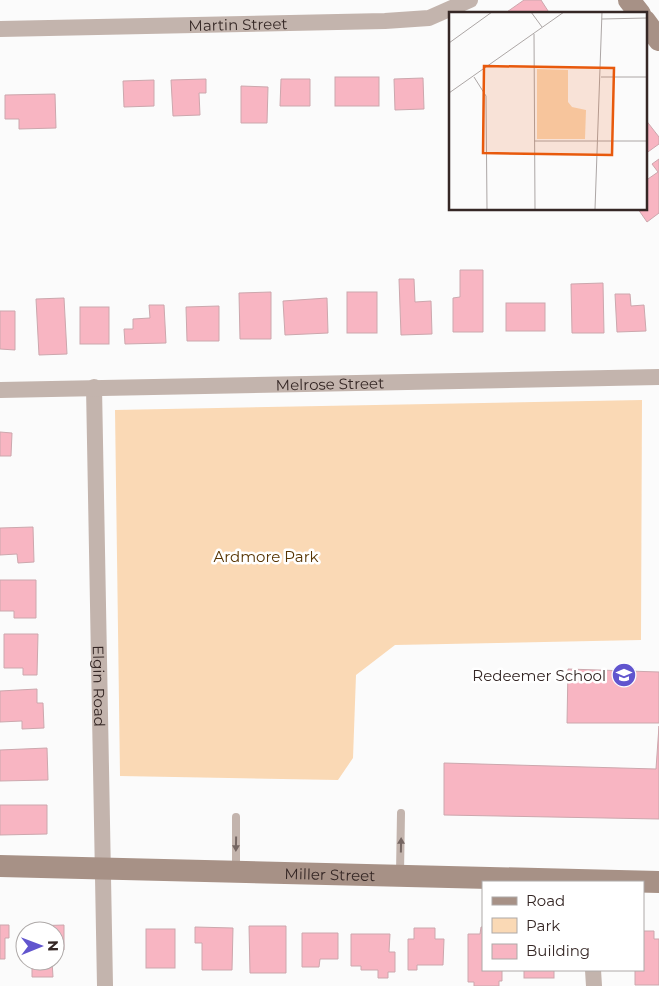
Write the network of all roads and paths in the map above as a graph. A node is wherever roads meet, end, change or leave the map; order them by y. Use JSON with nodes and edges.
{"nodes":[{"id":1,"x":470,"y":0,"type":"edge"},
{"id":2,"x":630,"y":0,"type":"edge"},
{"id":3,"x":639,"y":12,"type":"edge"},
{"id":4,"x":646,"y":22,"type":"edge"},
{"id":5,"x":0,"y":29,"type":"edge"},
{"id":6,"x":659,"y":40,"type":"edge"},
{"id":7,"x":659,"y":378,"type":"edge"},
{"id":8,"x":94,"y":386,"type":"junction"},
{"id":9,"x":0,"y":390,"type":"edge"},
{"id":10,"x":401,"y":813,"type":"dead end"},
{"id":11,"x":236,"y":817,"type":"dead end"},
{"id":12,"x":0,"y":866,"type":"edge"},
{"id":13,"x":102,"y":868,"type":"junction"},
{"id":14,"x":236,"y":870,"type":"junction"},
{"id":15,"x":400,"y":878,"type":"junction"},
{"id":16,"x":544,"y":881,"type":"edge"},
{"id":17,"x":644,"y":882,"type":"edge"},
{"id":18,"x":659,"y":882,"type":"edge"},
{"id":19,"x":593,"y":971,"type":"edge"},
{"id":20,"x":105,"y":986,"type":"edge"},
{"id":21,"x":594,"y":986,"type":"edge"}],
"edges":[{"from":1,"to":5,"type":"street","name":"Martin Street"},
{"from":2,"to":3,"type":"main road"},
{"from":4,"to":6,"type":"main road"},
{"from":7,"to":8,"type":"street","name":"Melrose Street"},
{"from":8,"to":9,"type":"street","name":"Melrose Street"},
{"from":8,"to":13,"type":"street","name":"Elgin Road"},
{"from":15,"to":10,"type":"lane","one_way":true},
{"from":11,"to":14,"type":"lane","one_way":true},
{"from":12,"to":13,"type":"main road","name":"Miller Street"},
{"from":13,"to":14,"type":"main road","name":"Miller Street"},
{"from":13,"to":20,"type":"street","name":"Elgin Road"},
{"from":14,"to":15,"type":"main road","name":"Miller Street"},
{"from":15,"to":16,"type":"main road","name":"Miller Street"},
{"from":17,"to":18,"type":"main road","name":"Miller Street"},
{"from":19,"to":21,"type":"street"}]}
